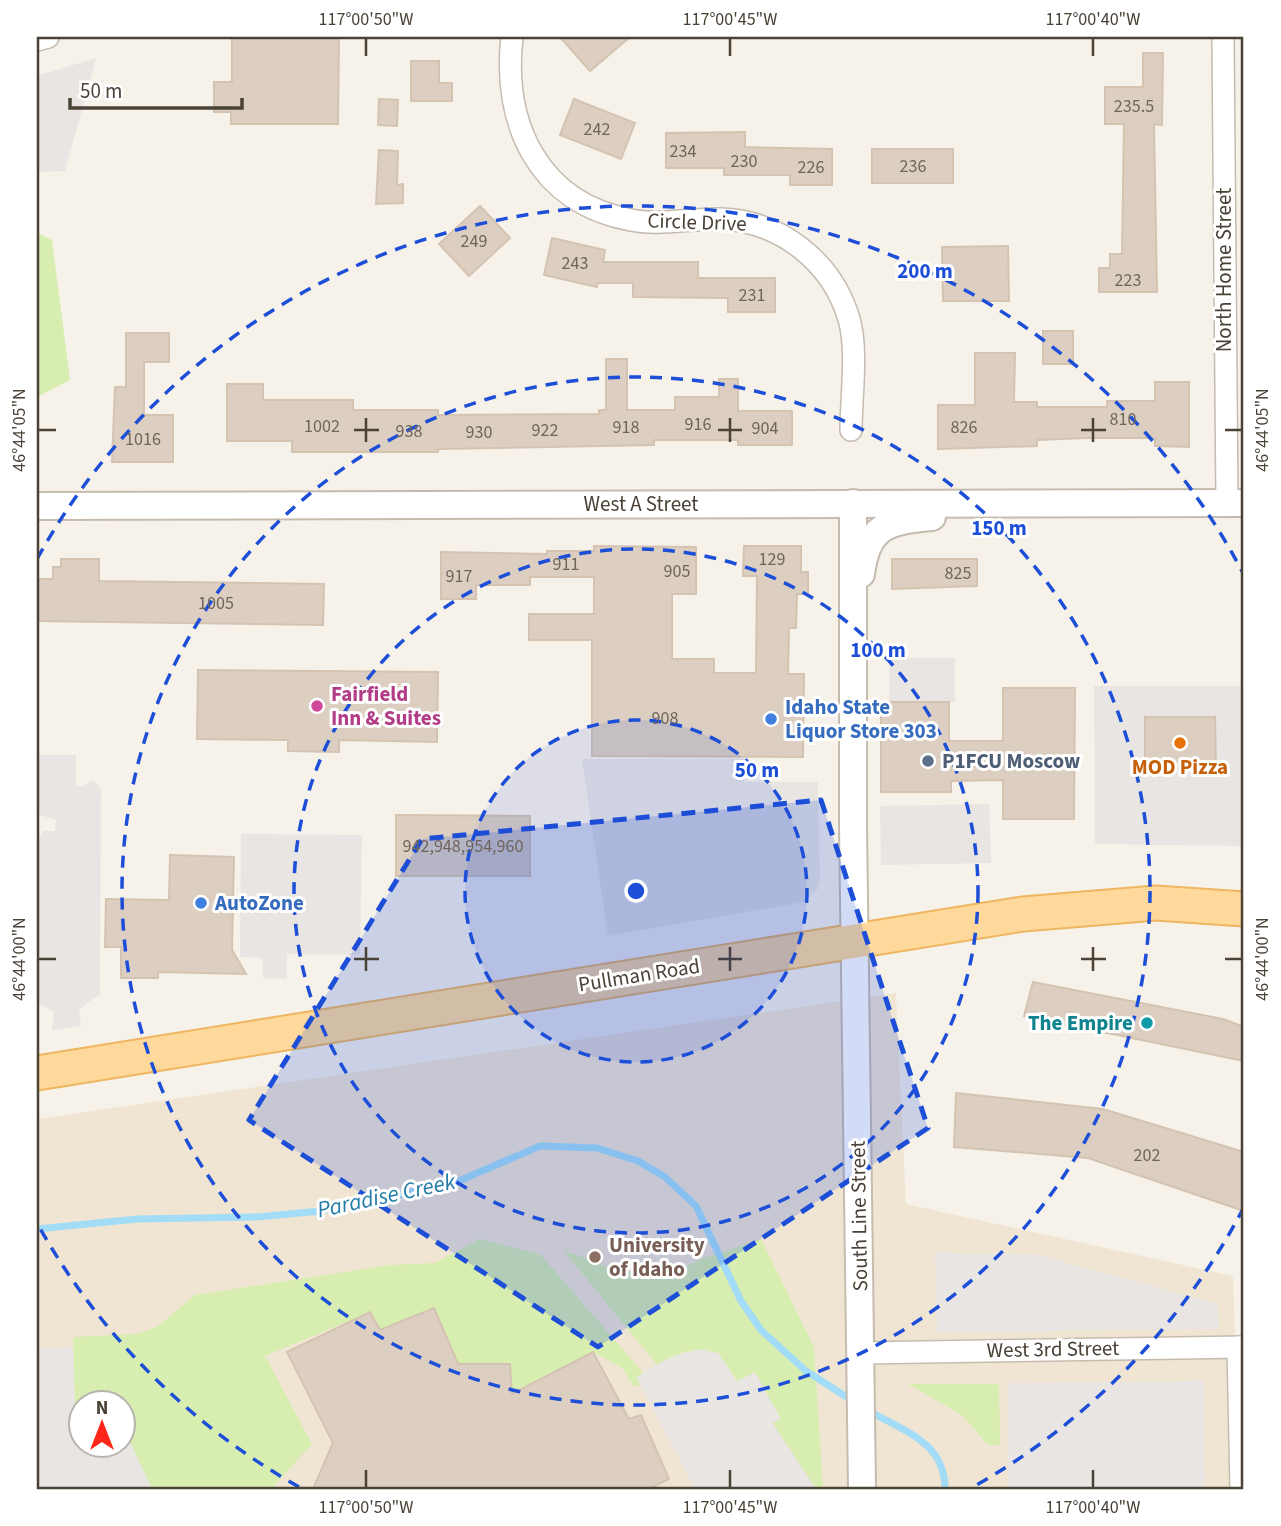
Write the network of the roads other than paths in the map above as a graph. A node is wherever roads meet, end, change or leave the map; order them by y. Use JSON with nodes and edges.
{"nodes":[{"id":1,"x":48,"y":37,"type":"edge"},
{"id":2,"x":512,"y":37,"type":"edge"},
{"id":3,"x":1223,"y":37,"type":"edge"},
{"id":4,"x":37,"y":40,"type":"edge"},
{"id":5,"x":850,"y":430,"type":"dead end"},
{"id":6,"x":853,"y":503,"type":"junction"},
{"id":7,"x":1235,"y":503,"type":"edge"},
{"id":8,"x":1075,"y":504,"type":"junction"},
{"id":9,"x":37,"y":506,"type":"edge"},
{"id":10,"x":854,"y":637,"type":"junction"},
{"id":11,"x":1244,"y":909,"type":"edge"},
{"id":12,"x":854,"y":942,"type":"junction"},
{"id":13,"x":37,"y":1073,"type":"edge"},
{"id":14,"x":1241,"y":1347,"type":"edge"},
{"id":15,"x":861,"y":1364,"type":"junction"},
{"id":16,"x":862,"y":1489,"type":"edge"},
{"id":17,"x":1241,"y":1489,"type":"edge"}],
"edges":[{"from":1,"to":4,"type":"street"},
{"from":2,"to":5,"type":"street","name":"Circle Drive"},
{"from":3,"to":7,"type":"street","name":"North Home Street"},
{"from":6,"to":8,"type":"street","name":"West A Street"},
{"from":6,"to":9,"type":"street","name":"West A Street"},
{"from":6,"to":10,"type":"street"},
{"from":7,"to":8,"type":"street","name":"West A Street"},
{"from":8,"to":10,"type":"street"},
{"from":10,"to":12,"type":"street","name":"South Line Street"},
{"from":11,"to":12,"type":"main road","name":"Pullman Road"},
{"from":12,"to":13,"type":"main road","name":"Pullman Road"},
{"from":12,"to":15,"type":"street","name":"South Line Street"},
{"from":14,"to":15,"type":"street","name":"West 3rd Street"},
{"from":14,"to":17,"type":"street"},
{"from":15,"to":16,"type":"street","name":"South Line Street"}]}
